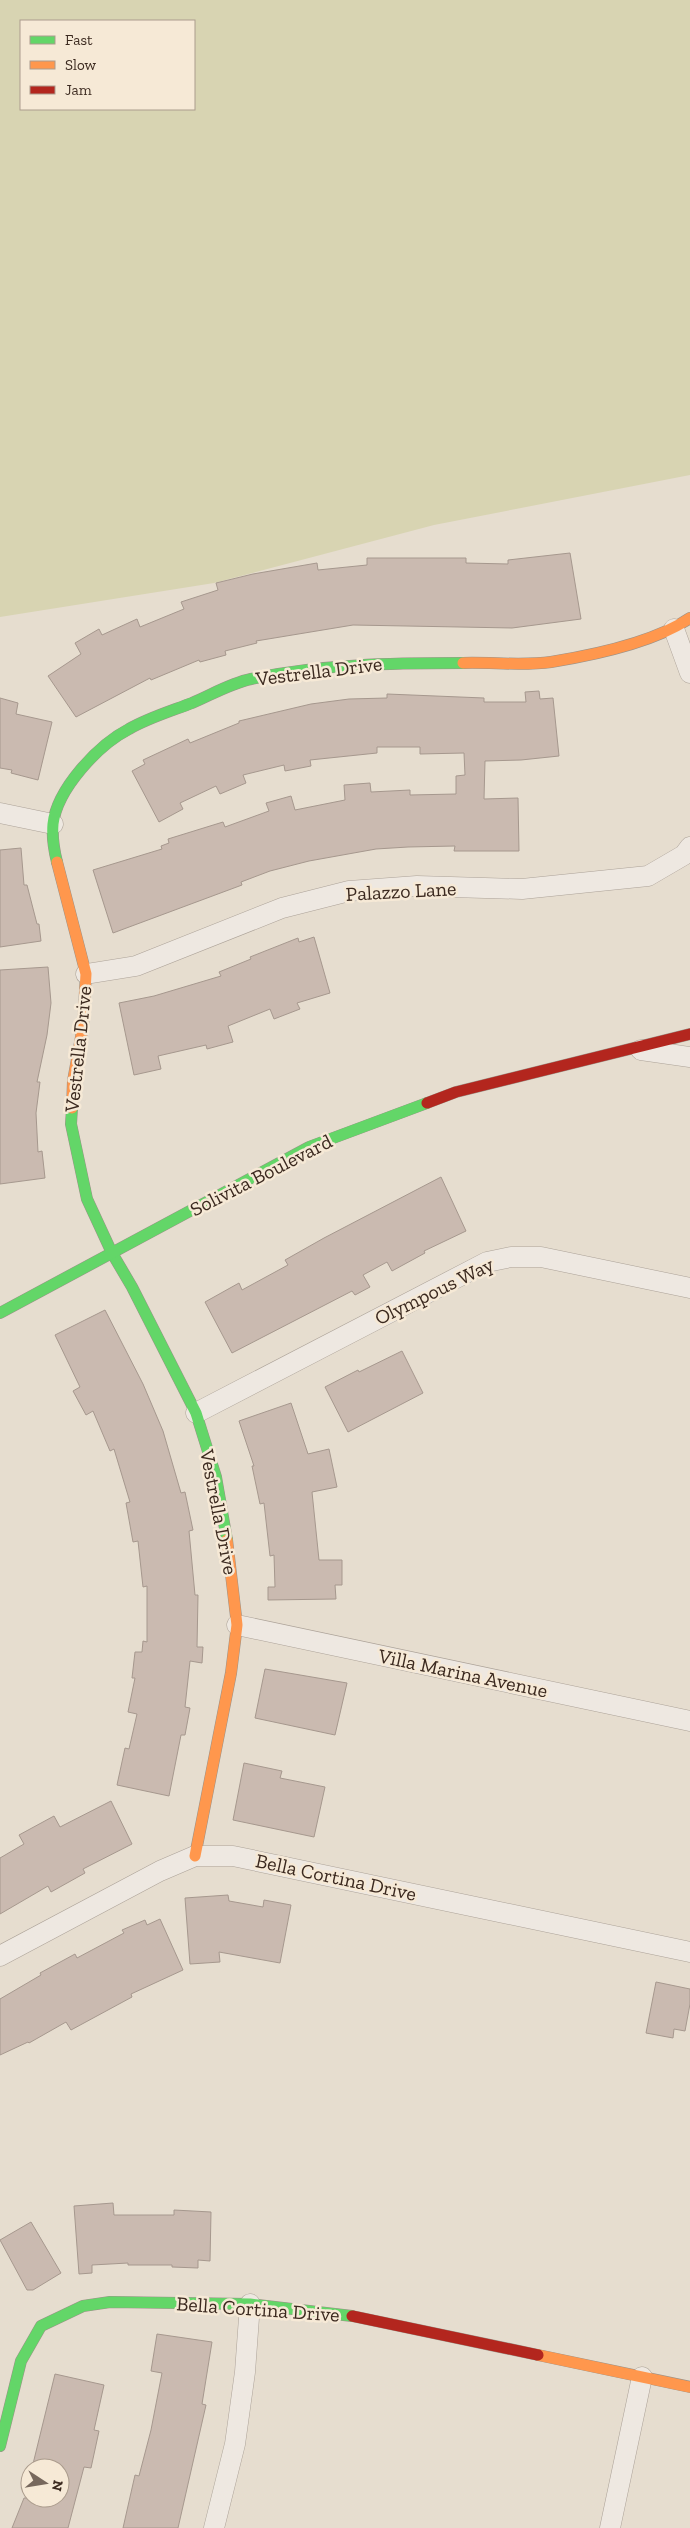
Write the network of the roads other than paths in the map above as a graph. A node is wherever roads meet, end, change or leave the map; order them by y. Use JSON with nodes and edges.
{"nodes":[{"id":1,"x":682,"y":623,"type":"edge"},
{"id":2,"x":690,"y":673,"type":"edge"},
{"id":3,"x":0,"y":813,"type":"edge"},
{"id":4,"x":53,"y":824,"type":"junction"},
{"id":5,"x":690,"y":847,"type":"edge"},
{"id":6,"x":86,"y":974,"type":"junction"},
{"id":7,"x":690,"y":1034,"type":"edge"},
{"id":8,"x":624,"y":1049,"type":"junction"},
{"id":9,"x":690,"y":1057,"type":"edge"},
{"id":10,"x":112,"y":1253,"type":"junction"},
{"id":11,"x":690,"y":1288,"type":"edge"},
{"id":12,"x":0,"y":1312,"type":"edge"},
{"id":13,"x":196,"y":1413,"type":"junction"},
{"id":14,"x":237,"y":1625,"type":"junction"},
{"id":15,"x":690,"y":1721,"type":"edge"},
{"id":16,"x":195,"y":1856,"type":"junction"},
{"id":17,"x":690,"y":1952,"type":"edge"},
{"id":18,"x":0,"y":1956,"type":"edge"},
{"id":19,"x":250,"y":2304,"type":"junction"},
{"id":20,"x":642,"y":2377,"type":"junction"},
{"id":21,"x":690,"y":2387,"type":"edge"},
{"id":22,"x":0,"y":2446,"type":"edge"},
{"id":23,"x":214,"y":2528,"type":"edge"},
{"id":24,"x":610,"y":2528,"type":"edge"}],
"edges":[{"from":1,"to":2,"type":"street"},
{"from":1,"to":4,"type":"street","name":"Vestrella Drive"},
{"from":3,"to":4,"type":"street"},
{"from":4,"to":6,"type":"street","name":"Vestrella Drive"},
{"from":5,"to":6,"type":"street","name":"Palazzo Lane"},
{"from":6,"to":10,"type":"street","name":"Vestrella Drive"},
{"from":7,"to":8,"type":"street","name":"Solivita Boulevard"},
{"from":8,"to":9,"type":"street","name":"Solivita Boulevard"},
{"from":8,"to":10,"type":"street","name":"Solivita Boulevard"},
{"from":10,"to":12,"type":"street","name":"Solivita Boulevard"},
{"from":10,"to":13,"type":"street","name":"Vestrella Drive"},
{"from":11,"to":13,"type":"street","name":"Olympous Way"},
{"from":13,"to":14,"type":"street","name":"Vestrella Drive"},
{"from":14,"to":15,"type":"street","name":"Villa Marina Avenue"},
{"from":14,"to":16,"type":"street","name":"Vestrella Drive"},
{"from":16,"to":17,"type":"street","name":"Bella Cortina Drive"},
{"from":16,"to":18,"type":"street","name":"Bella Cortina Drive"},
{"from":19,"to":20,"type":"street","name":"Bella Cortina Drive"},
{"from":19,"to":22,"type":"street","name":"Bella Cortina Drive"},
{"from":19,"to":23,"type":"street"},
{"from":20,"to":21,"type":"street","name":"Bella Cortina Drive"},
{"from":20,"to":24,"type":"street"}]}
